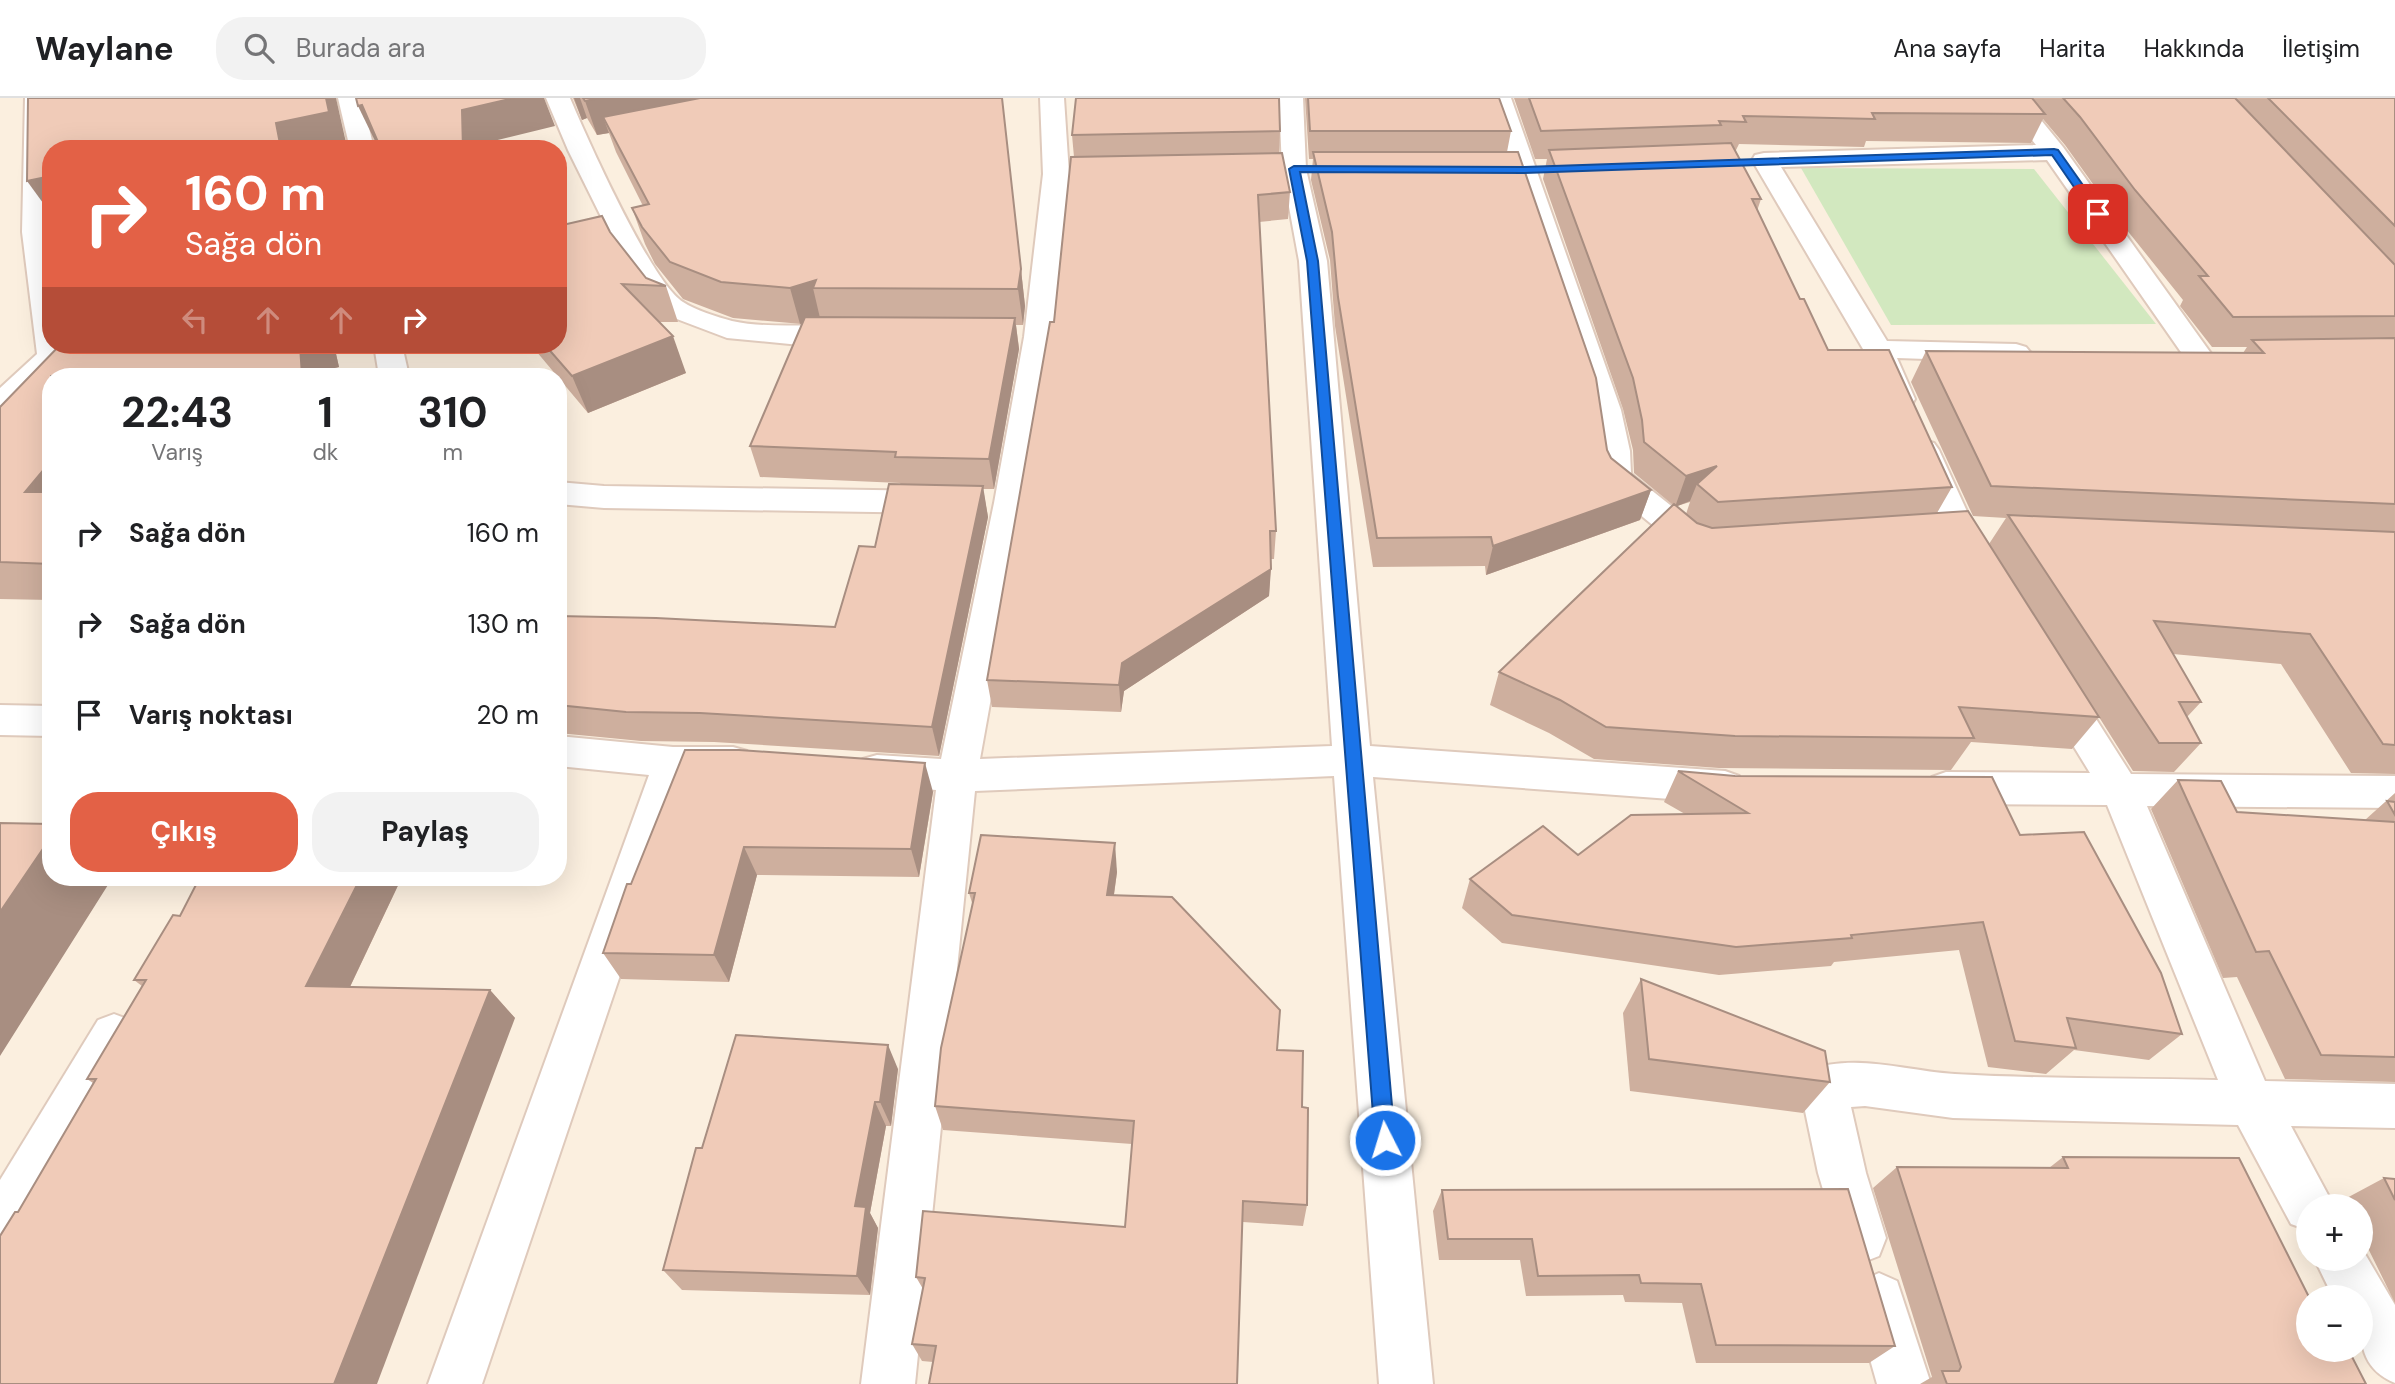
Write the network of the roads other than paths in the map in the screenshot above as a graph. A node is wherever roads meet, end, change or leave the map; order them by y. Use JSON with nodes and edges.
{"nodes":[{"id":1,"x":37,"y":98,"type":"edge"},
{"id":2,"x":350,"y":98,"type":"edge"},
{"id":3,"x":558,"y":98,"type":"edge"},
{"id":4,"x":1052,"y":98,"type":"edge"},
{"id":5,"x":1291,"y":98,"type":"edge"},
{"id":6,"x":1499,"y":98,"type":"edge"},
{"id":7,"x":2011,"y":98,"type":"edge"},
{"id":8,"x":360,"y":140,"type":"edge"},
{"id":9,"x":581,"y":150,"type":"edge"},
{"id":10,"x":2054,"y":152,"type":"junction"},
{"id":11,"x":42,"y":261,"type":"edge"},
{"id":12,"x":879,"y":337,"type":"edge"},
{"id":13,"x":1878,"y":349,"type":"junction"},
{"id":14,"x":63,"y":354,"type":"edge"},
{"id":15,"x":2039,"y":354,"type":"edge"},
{"id":16,"x":2160,"y":358,"type":"edge"},
{"id":17,"x":46,"y":368,"type":"edge"},
{"id":18,"x":42,"y":371,"type":"edge"},
{"id":19,"x":0,"y":405,"type":"edge"},
{"id":20,"x":567,"y":494,"type":"edge"},
{"id":21,"x":988,"y":502,"type":"junction"},
{"id":22,"x":1945,"y":531,"type":"junction"},
{"id":23,"x":2000,"y":532,"type":"dead end"},
{"id":24,"x":1726,"y":545,"type":"edge"},
{"id":25,"x":1988,"y":577,"type":"edge"},
{"id":26,"x":2039,"y":660,"type":"edge"},
{"id":27,"x":0,"y":720,"type":"edge"},
{"id":28,"x":42,"y":721,"type":"edge"},
{"id":29,"x":567,"y":752,"type":"edge"},
{"id":30,"x":1352,"y":760,"type":"junction"},
{"id":31,"x":673,"y":762,"type":"junction"},
{"id":32,"x":779,"y":764,"type":"edge"},
{"id":33,"x":834,"y":767,"type":"edge"},
{"id":34,"x":957,"y":776,"type":"junction"},
{"id":35,"x":1760,"y":787,"type":"edge"},
{"id":36,"x":1912,"y":788,"type":"edge"},
{"id":37,"x":2119,"y":789,"type":"junction"},
{"id":38,"x":2395,"y":792,"type":"edge"},
{"id":39,"x":131,"y":1005,"type":"edge"},
{"id":40,"x":2250,"y":1102,"type":"junction"},
{"id":41,"x":2395,"y":1106,"type":"edge"},
{"id":42,"x":2302,"y":1194,"type":"edge"},
{"id":43,"x":0,"y":1227,"type":"edge"},
{"id":44,"x":2346,"y":1271,"type":"edge"},
{"id":45,"x":2395,"y":1356,"type":"edge"},
{"id":46,"x":455,"y":1384,"type":"edge"},
{"id":47,"x":888,"y":1384,"type":"edge"},
{"id":48,"x":1406,"y":1384,"type":"edge"},
{"id":49,"x":1903,"y":1384,"type":"edge"}],
"edges":[{"from":1,"to":11,"type":"street"},
{"from":2,"to":8,"type":"street"},
{"from":3,"to":9,"type":"street"},
{"from":4,"to":21,"type":"street"},
{"from":5,"to":30,"type":"street"},
{"from":6,"to":24,"type":"street"},
{"from":7,"to":10,"type":"street"},
{"from":9,"to":12,"type":"street"},
{"from":10,"to":13,"type":"street"},
{"from":10,"to":16,"type":"street"},
{"from":13,"to":15,"type":"street"},
{"from":13,"to":22,"type":"street"},
{"from":14,"to":17,"type":"street"},
{"from":18,"to":19,"type":"street"},
{"from":20,"to":21,"type":"street"},
{"from":21,"to":34,"type":"street"},
{"from":22,"to":23,"type":"street"},
{"from":22,"to":25,"type":"street"},
{"from":26,"to":37,"type":"street"},
{"from":27,"to":28,"type":"street"},
{"from":29,"to":31,"type":"street"},
{"from":30,"to":34,"type":"street"},
{"from":30,"to":35,"type":"street"},
{"from":30,"to":48,"type":"street"},
{"from":31,"to":32,"type":"street"},
{"from":31,"to":46,"type":"street"},
{"from":33,"to":34,"type":"street"},
{"from":34,"to":47,"type":"street"},
{"from":36,"to":37,"type":"street"},
{"from":37,"to":38,"type":"street"},
{"from":37,"to":40,"type":"street"},
{"from":39,"to":43,"type":"street"},
{"from":40,"to":41,"type":"street"},
{"from":40,"to":42,"type":"street"},
{"from":40,"to":49,"type":"street"},
{"from":44,"to":45,"type":"street"}]}
